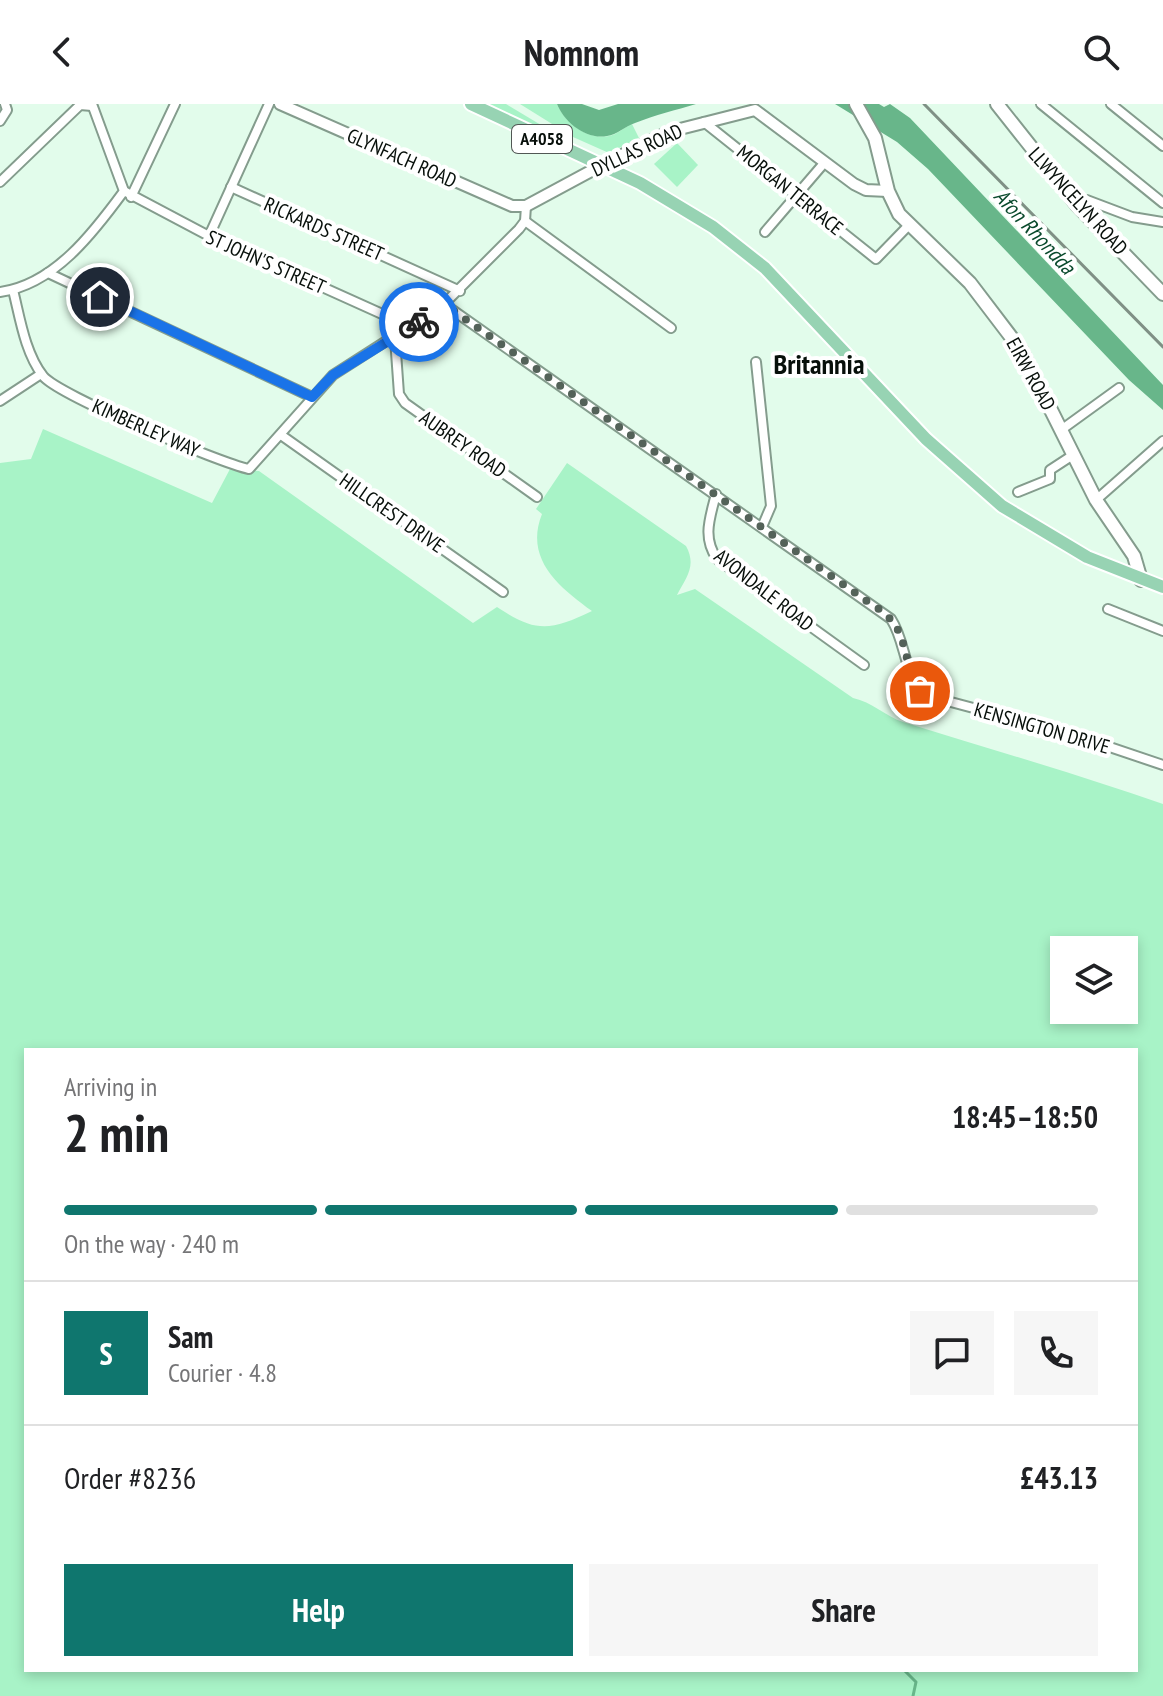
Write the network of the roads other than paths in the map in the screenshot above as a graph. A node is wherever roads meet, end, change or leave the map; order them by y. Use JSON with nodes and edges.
{"nodes":[{"id":1,"x":5,"y":104,"type":"edge"},
{"id":2,"x":175,"y":104,"type":"edge"},
{"id":3,"x":269,"y":104,"type":"edge"},
{"id":4,"x":280,"y":104,"type":"edge"},
{"id":5,"x":471,"y":104,"type":"edge"},
{"id":6,"x":856,"y":104,"type":"edge"},
{"id":7,"x":997,"y":104,"type":"edge"},
{"id":8,"x":1041,"y":104,"type":"edge"},
{"id":9,"x":1111,"y":104,"type":"edge"},
{"id":10,"x":92,"y":105,"type":"edge"},
{"id":11,"x":0,"y":121,"type":"edge"},
{"id":12,"x":704,"y":122,"type":"junction"},
{"id":13,"x":1163,"y":146,"type":"edge"},
{"id":14,"x":825,"y":162,"type":"junction"},
{"id":15,"x":0,"y":182,"type":"edge"},
{"id":16,"x":231,"y":187,"type":"junction"},
{"id":17,"x":888,"y":191,"type":"junction"},
{"id":18,"x":127,"y":194,"type":"junction"},
{"id":19,"x":797,"y":196,"type":"junction"},
{"id":20,"x":1163,"y":203,"type":"edge"},
{"id":21,"x":1077,"y":205,"type":"junction"},
{"id":22,"x":526,"y":206,"type":"junction"},
{"id":23,"x":525,"y":221,"type":"junction"},
{"id":24,"x":1163,"y":222,"type":"edge"},
{"id":25,"x":909,"y":225,"type":"junction"},
{"id":26,"x":765,"y":232,"type":"dead end"},
{"id":27,"x":209,"y":236,"type":"junction"},
{"id":28,"x":48,"y":273,"type":"junction"},
{"id":29,"x":13,"y":290,"type":"junction"},
{"id":30,"x":460,"y":291,"type":"junction"},
{"id":31,"x":0,"y":292,"type":"edge"},
{"id":32,"x":1163,"y":294,"type":"edge"},
{"id":33,"x":444,"y":304,"type":"junction"},
{"id":34,"x":411,"y":327,"type":"junction"},
{"id":35,"x":671,"y":328,"type":"dead end"},
{"id":36,"x":395,"y":338,"type":"junction"},
{"id":37,"x":756,"y":362,"type":"dead end"},
{"id":38,"x":41,"y":374,"type":"junction"},
{"id":39,"x":1119,"y":388,"type":"dead end"},
{"id":40,"x":312,"y":397,"type":"junction"},
{"id":41,"x":0,"y":401,"type":"edge"},
{"id":42,"x":1061,"y":430,"type":"junction"},
{"id":43,"x":281,"y":435,"type":"junction"},
{"id":44,"x":1163,"y":441,"type":"edge"},
{"id":45,"x":1073,"y":455,"type":"junction"},
{"id":46,"x":1018,"y":492,"type":"dead end"},
{"id":47,"x":716,"y":494,"type":"junction"},
{"id":48,"x":537,"y":497,"type":"dead end"},
{"id":49,"x":1096,"y":500,"type":"junction"},
{"id":50,"x":762,"y":527,"type":"junction"},
{"id":51,"x":1141,"y":580,"type":"junction"},
{"id":52,"x":1163,"y":587,"type":"edge"},
{"id":53,"x":503,"y":592,"type":"dead end"},
{"id":54,"x":1108,"y":609,"type":"dead end"},
{"id":55,"x":1163,"y":631,"type":"edge"},
{"id":56,"x":864,"y":665,"type":"dead end"},
{"id":57,"x":1163,"y":765,"type":"edge"}],
"edges":[{"from":1,"to":11,"type":"street"},
{"from":2,"to":18,"type":"street"},
{"from":3,"to":16,"type":"street"},
{"from":4,"to":22,"type":"street","name":"GLYNFACH ROAD"},
{"from":5,"to":51,"type":"main road","number":"A4058"},
{"from":6,"to":17,"type":"main road","name":"EIRW ROAD"},
{"from":7,"to":21,"type":"main road","name":"LLWYNCELYN ROAD"},
{"from":8,"to":20,"type":"street"},
{"from":9,"to":13,"type":"street"},
{"from":10,"to":15,"type":"street"},
{"from":10,"to":18,"type":"street"},
{"from":12,"to":14,"type":"street","name":"DYLLAS ROAD"},
{"from":12,"to":19,"type":"street","name":"MORGAN TERRACE"},
{"from":12,"to":22,"type":"street","name":"DYLLAS ROAD","bridge":true},
{"from":14,"to":17,"type":"street"},
{"from":14,"to":19,"type":"street"},
{"from":16,"to":27,"type":"street"},
{"from":16,"to":30,"type":"street","name":"RICKARDS STREET"},
{"from":17,"to":25,"type":"main road","name":"EIRW ROAD"},
{"from":18,"to":27,"type":"street","name":"ST JOHN'S STREET"},
{"from":18,"to":28,"type":"street"},
{"from":19,"to":25,"type":"street","name":"MORGAN TERRACE"},
{"from":19,"to":26,"type":"street"},
{"from":21,"to":24,"type":"street"},
{"from":21,"to":32,"type":"main road","name":"LLWYNCELYN ROAD"},
{"from":22,"to":23,"type":"street"},
{"from":23,"to":30,"type":"street","name":"KIMBERLEY WAY"},
{"from":23,"to":35,"type":"street"},
{"from":25,"to":42,"type":"main road","name":"EIRW ROAD"},
{"from":27,"to":34,"type":"street","name":"ST JOHN'S STREET"},
{"from":28,"to":29,"type":"street"},
{"from":28,"to":40,"type":"street"},
{"from":29,"to":31,"type":"street"},
{"from":29,"to":38,"type":"street"},
{"from":30,"to":33,"type":"street","name":"KIMBERLEY WAY"},
{"from":33,"to":34,"type":"street","name":"KIMBERLEY WAY"},
{"from":33,"to":47,"type":"street"},
{"from":34,"to":36,"type":"street","name":"KIMBERLEY WAY"},
{"from":36,"to":40,"type":"street","name":"KIMBERLEY WAY"},
{"from":36,"to":48,"type":"street","name":"AUBREY ROAD"},
{"from":37,"to":50,"type":"street"},
{"from":38,"to":41,"type":"street"},
{"from":38,"to":43,"type":"street","name":"KIMBERLEY WAY"},
{"from":39,"to":42,"type":"street"},
{"from":40,"to":43,"type":"street","name":"KIMBERLEY WAY"},
{"from":42,"to":45,"type":"main road","name":"EIRW ROAD"},
{"from":43,"to":53,"type":"street","name":"HILLCREST DRIVE"},
{"from":44,"to":49,"type":"street"},
{"from":45,"to":46,"type":"street"},
{"from":45,"to":49,"type":"main road","name":"EIRW ROAD"},
{"from":47,"to":50,"type":"street"},
{"from":47,"to":56,"type":"street","name":"AVONDALE ROAD"},
{"from":49,"to":51,"type":"main road","name":"EIRW ROAD"},
{"from":50,"to":57,"type":"street","name":"KENSINGTON DRIVE"},
{"from":51,"to":52,"type":"main road","number":"A4058"},
{"from":54,"to":55,"type":"street"}]}
